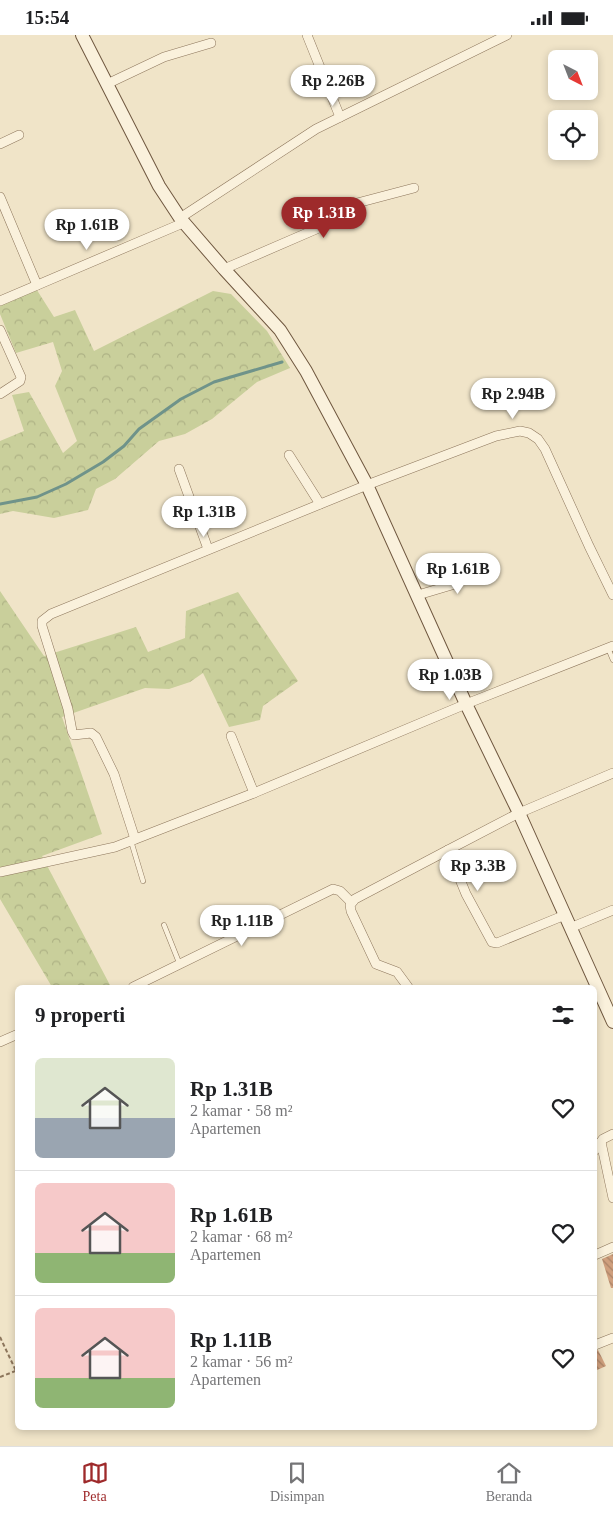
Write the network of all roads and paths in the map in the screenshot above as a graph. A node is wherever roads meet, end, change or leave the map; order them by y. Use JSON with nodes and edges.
{"nodes":[{"id":1,"x":82,"y":35,"type":"edge"},
{"id":2,"x":307,"y":35,"type":"edge"},
{"id":3,"x":507,"y":35,"type":"edge"},
{"id":4,"x":211,"y":43,"type":"dead end"},
{"id":5,"x":107,"y":84,"type":"junction"},
{"id":6,"x":340,"y":117,"type":"junction"},
{"id":7,"x":19,"y":135,"type":"dead end"},
{"id":8,"x":0,"y":144,"type":"edge"},
{"id":9,"x":414,"y":188,"type":"dead end"},
{"id":10,"x":0,"y":197,"type":"edge"},
{"id":11,"x":182,"y":220,"type":"junction"},
{"id":12,"x":224,"y":269,"type":"junction"},
{"id":13,"x":37,"y":285,"type":"junction"},
{"id":14,"x":0,"y":301,"type":"edge"},
{"id":15,"x":0,"y":330,"type":"edge"},
{"id":16,"x":0,"y":394,"type":"edge"},
{"id":17,"x":289,"y":455,"type":"dead end"},
{"id":18,"x":179,"y":469,"type":"dead end"},
{"id":19,"x":367,"y":485,"type":"junction"},
{"id":20,"x":320,"y":505,"type":"junction"},
{"id":21,"x":208,"y":549,"type":"junction"},
{"id":22,"x":486,"y":562,"type":"dead end"},
{"id":23,"x":418,"y":595,"type":"junction"},
{"id":24,"x":613,"y":595,"type":"edge"},
{"id":25,"x":611,"y":647,"type":"edge"},
{"id":26,"x":613,"y":660,"type":"edge"},
{"id":27,"x":466,"y":704,"type":"junction"},
{"id":28,"x":232,"y":736,"type":"dead end"},
{"id":29,"x":613,"y":773,"type":"edge"},
{"id":30,"x":254,"y":793,"type":"junction"},
{"id":31,"x":519,"y":813,"type":"junction"},
{"id":32,"x":133,"y":840,"type":"junction"},
{"id":33,"x":448,"y":850,"type":"junction"},
{"id":34,"x":0,"y":872,"type":"edge"},
{"id":35,"x":143,"y":881,"type":"dead end"},
{"id":36,"x":352,"y":902,"type":"junction"},
{"id":37,"x":613,"y":910,"type":"edge"},
{"id":38,"x":564,"y":915,"type":"junction"},
{"id":39,"x":164,"y":925,"type":"dead end"},
{"id":40,"x":570,"y":929,"type":"junction"},
{"id":41,"x":180,"y":965,"type":"junction"},
{"id":42,"x":137,"y":985,"type":"edge"},
{"id":43,"x":407,"y":985,"type":"edge"},
{"id":44,"x":596,"y":985,"type":"edge"},
{"id":45,"x":597,"y":987,"type":"edge"},
{"id":46,"x":613,"y":1021,"type":"edge"},
{"id":47,"x":15,"y":1035,"type":"edge"},
{"id":48,"x":0,"y":1041,"type":"edge"},
{"id":49,"x":613,"y":1133,"type":"edge"},
{"id":50,"x":598,"y":1146,"type":"edge"},
{"id":51,"x":613,"y":1198,"type":"edge"},
{"id":52,"x":613,"y":1247,"type":"edge"},
{"id":53,"x":597,"y":1254,"type":"edge"},
{"id":54,"x":0,"y":1337,"type":"edge"},
{"id":55,"x":613,"y":1338,"type":"edge"},
{"id":56,"x":597,"y":1344,"type":"edge"},
{"id":57,"x":15,"y":1366,"type":"edge"},
{"id":58,"x":15,"y":1371,"type":"edge"},
{"id":59,"x":0,"y":1377,"type":"edge"}],
"edges":[{"from":1,"to":5,"type":"main road"},
{"from":2,"to":6,"type":"street"},
{"from":3,"to":6,"type":"street"},
{"from":4,"to":5,"type":"street"},
{"from":5,"to":11,"type":"main road"},
{"from":6,"to":11,"type":"street"},
{"from":7,"to":8,"type":"street"},
{"from":9,"to":12,"type":"street"},
{"from":10,"to":13,"type":"street"},
{"from":11,"to":12,"type":"main road"},
{"from":11,"to":13,"type":"street"},
{"from":12,"to":19,"type":"main road"},
{"from":13,"to":14,"type":"street"},
{"from":15,"to":16,"type":"street"},
{"from":17,"to":20,"type":"street"},
{"from":18,"to":21,"type":"street"},
{"from":19,"to":20,"type":"street"},
{"from":19,"to":23,"type":"main road"},
{"from":19,"to":24,"type":"street"},
{"from":20,"to":21,"type":"street"},
{"from":21,"to":32,"type":"street"},
{"from":22,"to":23,"type":"street"},
{"from":23,"to":27,"type":"main road"},
{"from":25,"to":26,"type":"lane"},
{"from":25,"to":27,"type":"street"},
{"from":27,"to":30,"type":"street"},
{"from":27,"to":31,"type":"main road"},
{"from":28,"to":30,"type":"street"},
{"from":29,"to":31,"type":"street"},
{"from":30,"to":32,"type":"street"},
{"from":31,"to":33,"type":"street"},
{"from":31,"to":38,"type":"main road"},
{"from":32,"to":34,"type":"street"},
{"from":32,"to":35,"type":"lane"},
{"from":33,"to":36,"type":"street"},
{"from":33,"to":38,"type":"street"},
{"from":36,"to":41,"type":"street"},
{"from":36,"to":43,"type":"street"},
{"from":37,"to":40,"type":"street"},
{"from":38,"to":40,"type":"main road"},
{"from":39,"to":41,"type":"lane"},
{"from":40,"to":44,"type":"main road"},
{"from":41,"to":42,"type":"street"},
{"from":45,"to":46,"type":"main road"},
{"from":47,"to":48,"type":"street"},
{"from":49,"to":50,"type":"street"},
{"from":50,"to":51,"type":"street"},
{"from":52,"to":53,"type":"street"},
{"from":54,"to":57,"type":"path"},
{"from":55,"to":56,"type":"street"},
{"from":58,"to":59,"type":"path"}]}
